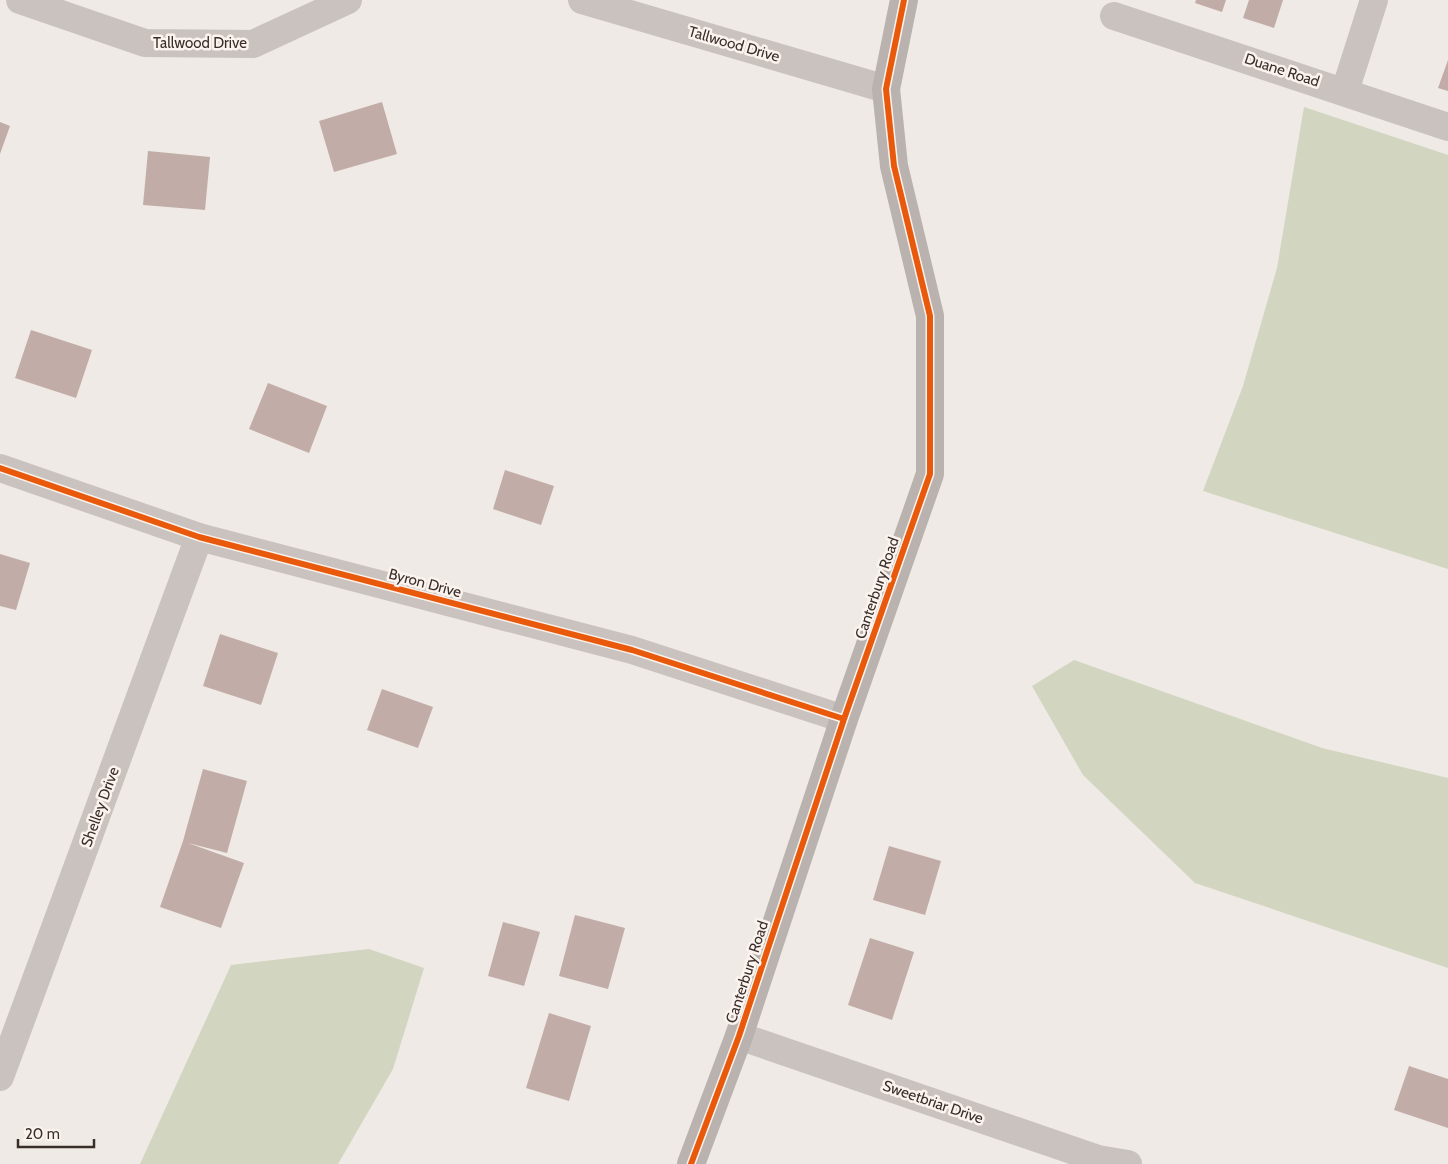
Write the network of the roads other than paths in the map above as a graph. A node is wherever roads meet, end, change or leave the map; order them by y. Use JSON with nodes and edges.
{"nodes":[{"id":1,"x":20,"y":0,"type":"edge"},
{"id":2,"x":348,"y":0,"type":"edge"},
{"id":3,"x":582,"y":0,"type":"edge"},
{"id":4,"x":904,"y":0,"type":"edge"},
{"id":5,"x":1374,"y":0,"type":"edge"},
{"id":6,"x":1114,"y":16,"type":"dead end"},
{"id":7,"x":886,"y":88,"type":"junction"},
{"id":8,"x":1346,"y":91,"type":"junction"},
{"id":9,"x":1448,"y":127,"type":"edge"},
{"id":10,"x":0,"y":468,"type":"edge"},
{"id":11,"x":199,"y":537,"type":"junction"},
{"id":12,"x":844,"y":719,"type":"junction"},
{"id":13,"x":739,"y":1036,"type":"junction"},
{"id":14,"x":0,"y":1077,"type":"edge"},
{"id":15,"x":691,"y":1164,"type":"edge"},
{"id":16,"x":1128,"y":1164,"type":"edge"}],
"edges":[{"from":1,"to":2,"type":"street","name":"Tallwood Drive"},
{"from":3,"to":7,"type":"street","name":"Tallwood Drive"},
{"from":4,"to":7,"type":"street","name":"Canterbury Road"},
{"from":5,"to":8,"type":"street"},
{"from":6,"to":8,"type":"street","name":"Duane Road"},
{"from":7,"to":12,"type":"street","name":"Canterbury Road"},
{"from":8,"to":9,"type":"street","name":"Duane Road"},
{"from":10,"to":11,"type":"street","name":"Byron Drive"},
{"from":11,"to":12,"type":"street","name":"Byron Drive"},
{"from":11,"to":14,"type":"street","name":"Shelley Drive"},
{"from":12,"to":13,"type":"street","name":"Canterbury Road"},
{"from":13,"to":15,"type":"street","name":"Canterbury Road"},
{"from":13,"to":16,"type":"street","name":"Sweetbriar Drive"}]}
